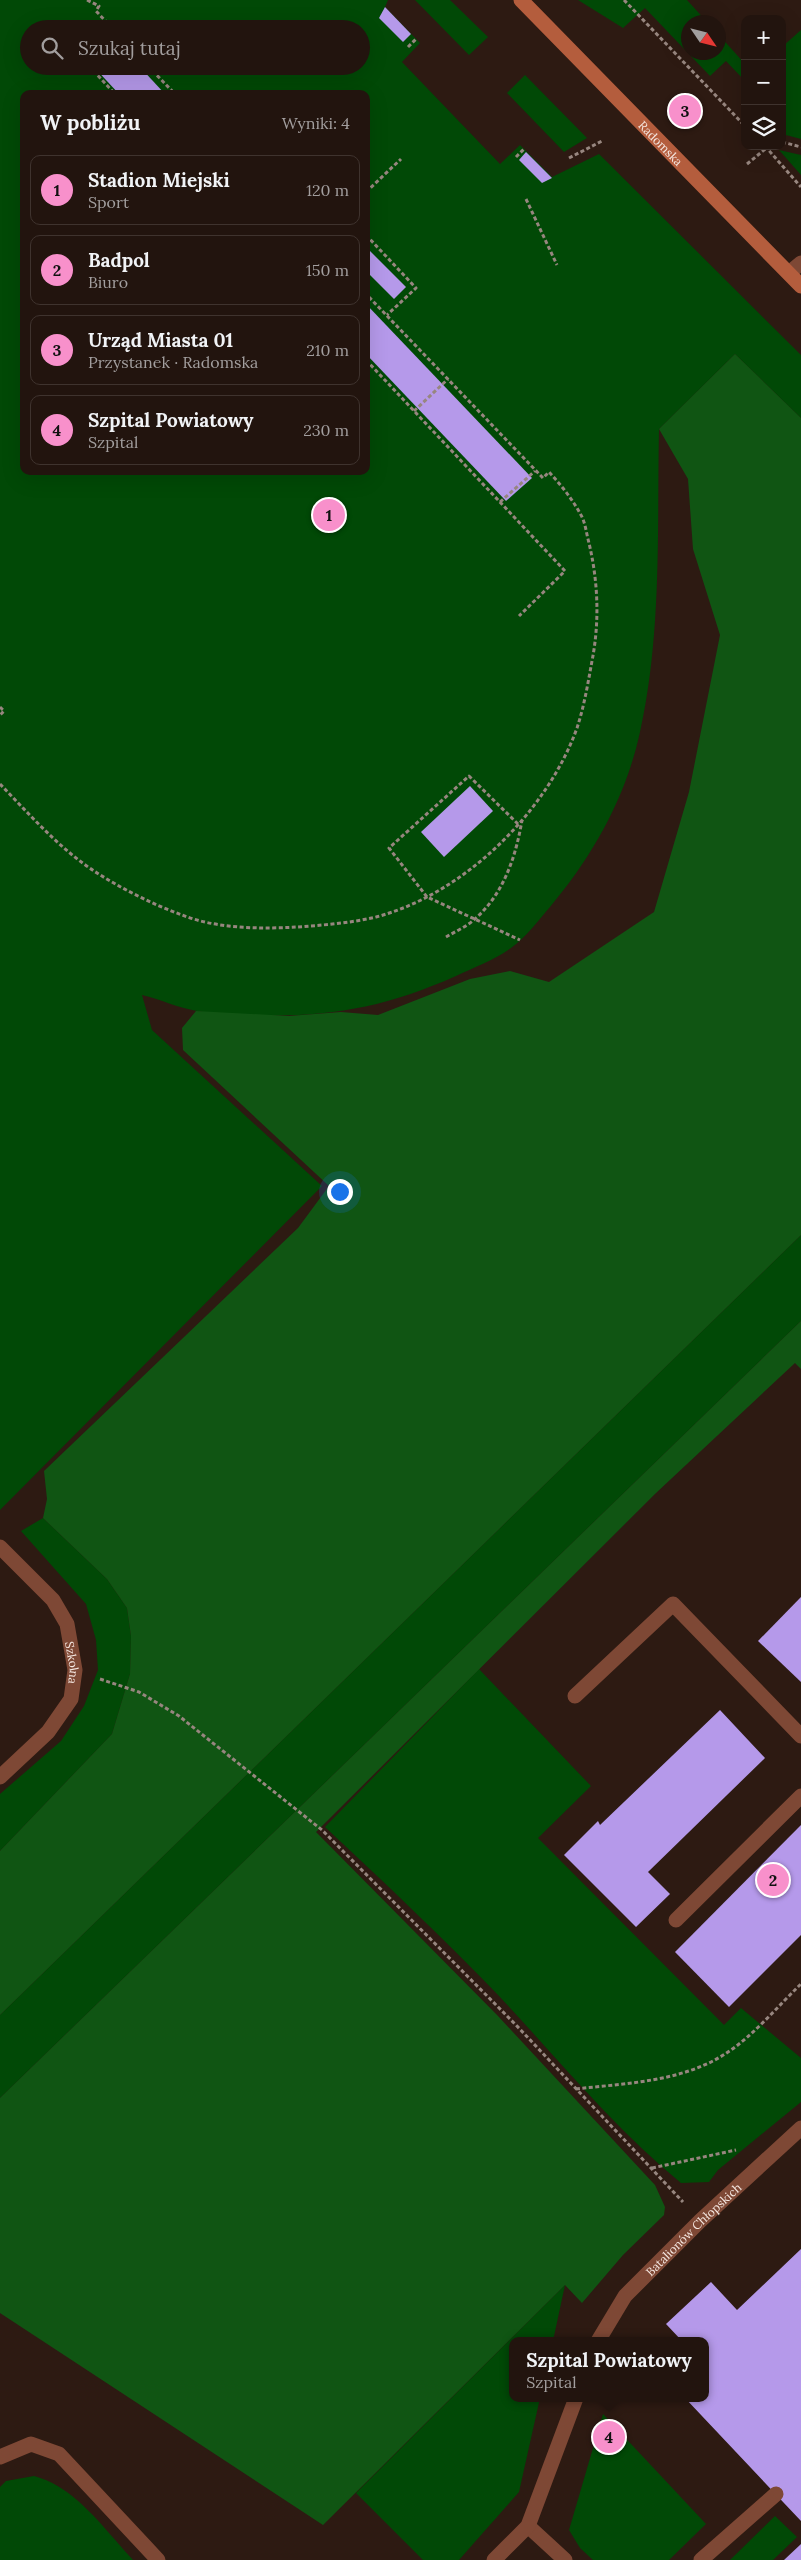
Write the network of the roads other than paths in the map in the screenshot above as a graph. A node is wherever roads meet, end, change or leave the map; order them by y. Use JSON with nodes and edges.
{"nodes":[{"id":1,"x":521,"y":0,"type":"edge"},
{"id":2,"x":801,"y":263,"type":"edge"},
{"id":3,"x":789,"y":273,"type":"junction"},
{"id":4,"x":801,"y":286,"type":"edge"},
{"id":5,"x":0,"y":1547,"type":"edge"},
{"id":6,"x":575,"y":1696,"type":"dead end"},
{"id":7,"x":801,"y":1736,"type":"edge"},
{"id":8,"x":0,"y":1777,"type":"edge"},
{"id":9,"x":801,"y":1796,"type":"edge"},
{"id":10,"x":676,"y":1920,"type":"dead end"},
{"id":11,"x":801,"y":2128,"type":"edge"},
{"id":12,"x":600,"y":2337,"type":"edge"},
{"id":13,"x":574,"y":2402,"type":"edge"},
{"id":14,"x":0,"y":2458,"type":"edge"},
{"id":15,"x":776,"y":2494,"type":"dead end"},
{"id":16,"x":528,"y":2526,"type":"junction"},
{"id":17,"x":158,"y":2560,"type":"edge"},
{"id":18,"x":494,"y":2560,"type":"edge"},
{"id":19,"x":566,"y":2560,"type":"edge"},
{"id":20,"x":701,"y":2560,"type":"edge"}],
"edges":[{"from":1,"to":3,"type":"street","name":"Radomska"},
{"from":2,"to":3,"type":"street"},
{"from":3,"to":4,"type":"street","name":"Radomska"},
{"from":5,"to":8,"type":"street","name":"Szkolna"},
{"from":6,"to":7,"type":"street"},
{"from":9,"to":10,"type":"street"},
{"from":11,"to":12,"type":"street","name":"Batalionów Chłopskich"},
{"from":13,"to":16,"type":"street"},
{"from":14,"to":17,"type":"street"},
{"from":15,"to":20,"type":"street"},
{"from":16,"to":18,"type":"street"},
{"from":16,"to":19,"type":"street"}]}
